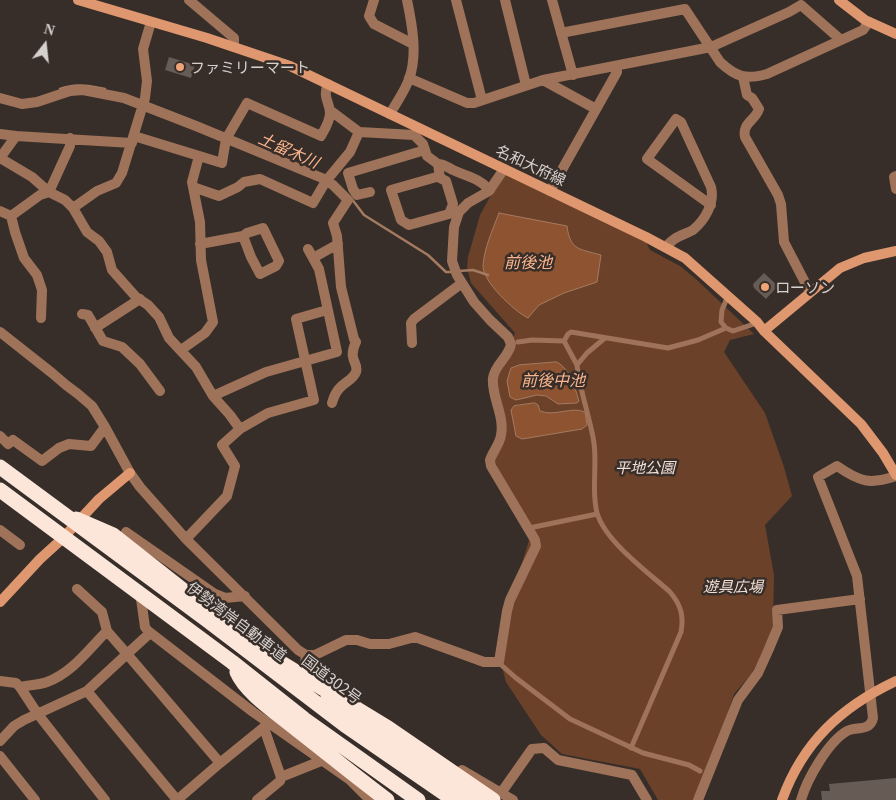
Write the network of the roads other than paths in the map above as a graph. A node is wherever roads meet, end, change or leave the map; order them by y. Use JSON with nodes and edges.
{"nodes":[{"id":1,"x":78,"y":0,"type":"edge"},
{"id":2,"x":189,"y":0,"type":"edge"},
{"id":3,"x":374,"y":0,"type":"edge"},
{"id":4,"x":407,"y":0,"type":"edge"},
{"id":5,"x":456,"y":0,"type":"edge"},
{"id":6,"x":505,"y":0,"type":"edge"},
{"id":7,"x":552,"y":0,"type":"edge"},
{"id":8,"x":678,"y":0,"type":"edge"},
{"id":9,"x":839,"y":0,"type":"edge"},
{"id":10,"x":685,"y":10,"type":"junction"},
{"id":11,"x":151,"y":22,"type":"junction"},
{"id":12,"x":869,"y":22,"type":"junction"},
{"id":13,"x":561,"y":33,"type":"junction"},
{"id":14,"x":896,"y":34,"type":"edge"},
{"id":15,"x":841,"y":40,"type":"junction"},
{"id":16,"x":413,"y":44,"type":"junction"},
{"id":17,"x":234,"y":47,"type":"junction"},
{"id":18,"x":711,"y":47,"type":"junction"},
{"id":19,"x":616,"y":66,"type":"junction"},
{"id":20,"x":572,"y":75,"type":"junction"},
{"id":21,"x":743,"y":77,"type":"junction"},
{"id":22,"x":409,"y":78,"type":"junction"},
{"id":23,"x":543,"y":80,"type":"junction"},
{"id":24,"x":328,"y":84,"type":"junction"},
{"id":25,"x":526,"y":85,"type":"junction"},
{"id":26,"x":0,"y":98,"type":"edge"},
{"id":27,"x":482,"y":100,"type":"junction"},
{"id":28,"x":144,"y":102,"type":"junction"},
{"id":29,"x":596,"y":109,"type":"junction"},
{"id":30,"x":330,"y":111,"type":"junction"},
{"id":31,"x":390,"y":114,"type":"junction"},
{"id":32,"x":359,"y":132,"type":"junction"},
{"id":33,"x":0,"y":134,"type":"edge"},
{"id":34,"x":16,"y":136,"type":"junction"},
{"id":35,"x":228,"y":136,"type":"junction"},
{"id":36,"x":70,"y":138,"type":"junction"},
{"id":37,"x":133,"y":139,"type":"junction"},
{"id":38,"x":425,"y":150,"type":"junction"},
{"id":39,"x":199,"y":156,"type":"junction"},
{"id":40,"x":0,"y":158,"type":"edge"},
{"id":41,"x":438,"y":164,"type":"junction"},
{"id":42,"x":504,"y":169,"type":"junction"},
{"id":43,"x":440,"y":176,"type":"junction"},
{"id":44,"x":896,"y":176,"type":"edge"},
{"id":45,"x":326,"y":181,"type":"junction"},
{"id":46,"x":193,"y":188,"type":"junction"},
{"id":47,"x":896,"y":189,"type":"edge"},
{"id":48,"x":490,"y":190,"type":"junction"},
{"id":49,"x":550,"y":191,"type":"junction"},
{"id":50,"x":49,"y":192,"type":"junction"},
{"id":51,"x":370,"y":192,"type":"dead end"},
{"id":52,"x":711,"y":205,"type":"junction"},
{"id":53,"x":72,"y":208,"type":"junction"},
{"id":54,"x":0,"y":211,"type":"edge"},
{"id":55,"x":11,"y":216,"type":"junction"},
{"id":56,"x":243,"y":236,"type":"dead end"},
{"id":57,"x":200,"y":244,"type":"junction"},
{"id":58,"x":338,"y":244,"type":"junction"},
{"id":59,"x":665,"y":247,"type":"junction"},
{"id":60,"x":896,"y":251,"type":"edge"},
{"id":61,"x":458,"y":275,"type":"junction"},
{"id":62,"x":810,"y":292,"type":"junction"},
{"id":63,"x":728,"y":296,"type":"junction"},
{"id":64,"x":140,"y":300,"type":"junction"},
{"id":65,"x":327,"y":310,"type":"junction"},
{"id":66,"x":82,"y":314,"type":"dead end"},
{"id":67,"x":40,"y":318,"type":"dead end"},
{"id":68,"x":760,"y":327,"type":"junction"},
{"id":69,"x":95,"y":328,"type":"junction"},
{"id":70,"x":726,"y":328,"type":"junction"},
{"id":71,"x":0,"y":332,"type":"edge"},
{"id":72,"x":605,"y":338,"type":"junction"},
{"id":73,"x":564,"y":341,"type":"junction"},
{"id":74,"x":518,"y":342,"type":"dead end"},
{"id":75,"x":412,"y":343,"type":"dead end"},
{"id":76,"x":180,"y":350,"type":"junction"},
{"id":77,"x":306,"y":362,"type":"junction"},
{"id":78,"x":577,"y":365,"type":"junction"},
{"id":79,"x":160,"y":390,"type":"dead end"},
{"id":80,"x":213,"y":396,"type":"junction"},
{"id":81,"x":332,"y":403,"type":"dead end"},
{"id":82,"x":105,"y":427,"type":"junction"},
{"id":83,"x":240,"y":429,"type":"junction"},
{"id":84,"x":0,"y":436,"type":"edge"},
{"id":85,"x":0,"y":465,"type":"edge"},
{"id":86,"x":130,"y":473,"type":"junction"},
{"id":87,"x":896,"y":475,"type":"edge"},
{"id":88,"x":0,"y":491,"type":"edge"},
{"id":89,"x":597,"y":514,"type":"junction"},
{"id":90,"x":78,"y":521,"type":"junction"},
{"id":91,"x":534,"y":527,"type":"dead end"},
{"id":92,"x":0,"y":530,"type":"edge"},
{"id":93,"x":126,"y":532,"type":"dead end"},
{"id":94,"x":186,"y":538,"type":"junction"},
{"id":95,"x":62,"y":539,"type":"junction"},
{"id":96,"x":20,"y":545,"type":"dead end"},
{"id":97,"x":76,"y":589,"type":"dead end"},
{"id":98,"x":245,"y":596,"type":"junction"},
{"id":99,"x":141,"y":599,"type":"junction"},
{"id":100,"x":860,"y":599,"type":"junction"},
{"id":101,"x":0,"y":602,"type":"edge"},
{"id":102,"x":207,"y":620,"type":"junction"},
{"id":103,"x":107,"y":631,"type":"junction"},
{"id":104,"x":150,"y":633,"type":"junction"},
{"id":105,"x":127,"y":654,"type":"junction"},
{"id":106,"x":306,"y":655,"type":"junction"},
{"id":107,"x":232,"y":662,"type":"junction"},
{"id":108,"x":498,"y":662,"type":"junction"},
{"id":109,"x":0,"y":681,"type":"edge"},
{"id":110,"x":896,"y":681,"type":"edge"},
{"id":111,"x":20,"y":687,"type":"junction"},
{"id":112,"x":87,"y":691,"type":"junction"},
{"id":113,"x":871,"y":693,"type":"junction"},
{"id":114,"x":37,"y":713,"type":"junction"},
{"id":115,"x":267,"y":725,"type":"junction"},
{"id":116,"x":0,"y":741,"type":"edge"},
{"id":117,"x":631,"y":748,"type":"junction"},
{"id":118,"x":0,"y":756,"type":"edge"},
{"id":119,"x":321,"y":761,"type":"junction"},
{"id":120,"x":220,"y":763,"type":"junction"},
{"id":121,"x":700,"y":771,"type":"dead end"},
{"id":122,"x":281,"y":777,"type":"junction"},
{"id":123,"x":497,"y":797,"type":"edge"},
{"id":124,"x":35,"y":800,"type":"edge"},
{"id":125,"x":105,"y":800,"type":"edge"},
{"id":126,"x":177,"y":800,"type":"edge"},
{"id":127,"x":257,"y":800,"type":"edge"},
{"id":128,"x":370,"y":800,"type":"edge"},
{"id":129,"x":387,"y":800,"type":"edge"},
{"id":130,"x":413,"y":800,"type":"edge"},
{"id":131,"x":418,"y":800,"type":"edge"},
{"id":132,"x":454,"y":800,"type":"edge"},
{"id":133,"x":474,"y":800,"type":"edge"},
{"id":134,"x":513,"y":800,"type":"edge"},
{"id":135,"x":648,"y":800,"type":"edge"},
{"id":136,"x":698,"y":800,"type":"edge"},
{"id":137,"x":782,"y":800,"type":"edge"},
{"id":138,"x":800,"y":800,"type":"edge"}],
"edges":[{"from":1,"to":11,"type":"main road","name":"名和大府線"},
{"from":2,"to":17,"type":"street"},
{"from":3,"to":16,"type":"street"},
{"from":4,"to":16,"type":"street"},
{"from":5,"to":27,"type":"street"},
{"from":6,"to":25,"type":"street"},
{"from":7,"to":13,"type":"street"},
{"from":8,"to":10,"type":"street"},
{"from":9,"to":12,"type":"main road"},
{"from":10,"to":13,"type":"street"},
{"from":10,"to":18,"type":"street"},
{"from":11,"to":17,"type":"main road","name":"名和大府線"},
{"from":11,"to":28,"type":"street"},
{"from":12,"to":14,"type":"main road"},
{"from":12,"to":15,"type":"street"},
{"from":13,"to":20,"type":"street"},
{"from":15,"to":18,"type":"street"},
{"from":15,"to":21,"type":"street"},
{"from":16,"to":22,"type":"street"},
{"from":17,"to":24,"type":"main road","name":"名和大府線"},
{"from":18,"to":19,"type":"street"},
{"from":18,"to":21,"type":"street"},
{"from":19,"to":20,"type":"street"},
{"from":19,"to":29,"type":"street"},
{"from":20,"to":23,"type":"street"},
{"from":21,"to":62,"type":"street"},
{"from":22,"to":27,"type":"street"},
{"from":22,"to":31,"type":"street"},
{"from":23,"to":25,"type":"street"},
{"from":23,"to":29,"type":"street"},
{"from":24,"to":30,"type":"street"},
{"from":24,"to":31,"type":"main road","name":"名和大府線"},
{"from":25,"to":27,"type":"street"},
{"from":26,"to":28,"type":"street"},
{"from":28,"to":35,"type":"street"},
{"from":28,"to":37,"type":"street"},
{"from":29,"to":49,"type":"street"},
{"from":30,"to":32,"type":"street"},
{"from":30,"to":35,"type":"street"},
{"from":31,"to":42,"type":"main road","name":"名和大府線"},
{"from":32,"to":38,"type":"street"},
{"from":32,"to":45,"type":"street"},
{"from":33,"to":34,"type":"street"},
{"from":34,"to":36,"type":"street"},
{"from":34,"to":40,"type":"street"},
{"from":35,"to":39,"type":"street"},
{"from":35,"to":45,"type":"street"},
{"from":36,"to":37,"type":"street"},
{"from":36,"to":50,"type":"street"},
{"from":37,"to":39,"type":"street"},
{"from":37,"to":53,"type":"street"},
{"from":38,"to":41,"type":"street"},
{"from":38,"to":51,"type":"street"},
{"from":39,"to":46,"type":"street"},
{"from":40,"to":50,"type":"street"},
{"from":41,"to":43,"type":"street"},
{"from":41,"to":48,"type":"street"},
{"from":42,"to":48,"type":"street"},
{"from":42,"to":49,"type":"main road","name":"名和大府線"},
{"from":43,"to":43,"type":"street"},
{"from":44,"to":47,"type":"street"},
{"from":45,"to":46,"type":"street"},
{"from":45,"to":58,"type":"street"},
{"from":46,"to":57,"type":"street"},
{"from":48,"to":61,"type":"street"},
{"from":49,"to":59,"type":"main road","name":"名和大府線"},
{"from":50,"to":53,"type":"street"},
{"from":50,"to":55,"type":"street"},
{"from":52,"to":52,"type":"street"},
{"from":52,"to":59,"type":"street"},
{"from":53,"to":64,"type":"street"},
{"from":54,"to":55,"type":"street"},
{"from":55,"to":67,"type":"street"},
{"from":56,"to":57,"type":"street"},
{"from":57,"to":76,"type":"street"},
{"from":58,"to":65,"type":"street"},
{"from":58,"to":81,"type":"street"},
{"from":59,"to":63,"type":"main road","name":"名和大府線"},
{"from":60,"to":62,"type":"main road"},
{"from":61,"to":75,"type":"street"},
{"from":61,"to":108,"type":"street"},
{"from":62,"to":68,"type":"main road"},
{"from":63,"to":68,"type":"main road","name":"名和大府線"},
{"from":63,"to":70,"type":"lane"},
{"from":64,"to":69,"type":"street"},
{"from":64,"to":76,"type":"street"},
{"from":65,"to":77,"type":"street"},
{"from":65,"to":77,"type":"street"},
{"from":66,"to":69,"type":"street"},
{"from":68,"to":70,"type":"lane"},
{"from":68,"to":87,"type":"main road","name":"名和大府線"},
{"from":69,"to":79,"type":"street"},
{"from":70,"to":72,"type":"lane"},
{"from":71,"to":82,"type":"street"},
{"from":72,"to":73,"type":"lane"},
{"from":72,"to":78,"type":"lane"},
{"from":73,"to":74,"type":"lane"},
{"from":73,"to":78,"type":"lane"},
{"from":76,"to":80,"type":"street"},
{"from":77,"to":80,"type":"street"},
{"from":77,"to":83,"type":"street"},
{"from":78,"to":89,"type":"lane"},
{"from":80,"to":83,"type":"street"},
{"from":82,"to":84,"type":"street"},
{"from":82,"to":86,"type":"street"},
{"from":83,"to":94,"type":"street"},
{"from":85,"to":90,"type":"highway","name":"国道302号"},
{"from":85,"to":102,"type":"highway","name":"伊勢湾岸自動車道","bridge":true},
{"from":86,"to":90,"type":"main road"},
{"from":86,"to":94,"type":"street"},
{"from":87,"to":100,"type":"street"},
{"from":88,"to":95,"type":"highway"},
{"from":88,"to":107,"type":"highway","bridge":true},
{"from":89,"to":91,"type":"lane"},
{"from":89,"to":117,"type":"lane"},
{"from":90,"to":95,"type":"main road"},
{"from":90,"to":133,"type":"highway","name":"国道302号"},
{"from":92,"to":96,"type":"street"},
{"from":93,"to":98,"type":"street"},
{"from":94,"to":98,"type":"street"},
{"from":95,"to":99,"type":"highway"},
{"from":95,"to":101,"type":"main road"},
{"from":97,"to":103,"type":"street"},
{"from":98,"to":106,"type":"street"},
{"from":99,"to":104,"type":"street"},
{"from":99,"to":130,"type":"highway"},
{"from":100,"to":113,"type":"street"},
{"from":100,"to":136,"type":"street"},
{"from":102,"to":123,"type":"highway","bridge":true},
{"from":102,"to":132,"type":"highway","name":"伊勢湾岸自動車道","bridge":true},
{"from":103,"to":105,"type":"street"},
{"from":103,"to":111,"type":"street"},
{"from":104,"to":105,"type":"street"},
{"from":104,"to":115,"type":"street"},
{"from":105,"to":112,"type":"street"},
{"from":105,"to":120,"type":"street"},
{"from":106,"to":108,"type":"street"},
{"from":106,"to":123,"type":"street"},
{"from":107,"to":129,"type":"highway","bridge":true},
{"from":107,"to":131,"type":"highway","bridge":true},
{"from":108,"to":117,"type":"lane"},
{"from":109,"to":111,"type":"street"},
{"from":110,"to":113,"type":"main road"},
{"from":111,"to":114,"type":"street"},
{"from":112,"to":114,"type":"street"},
{"from":112,"to":126,"type":"street"},
{"from":113,"to":137,"type":"main road"},
{"from":113,"to":138,"type":"street"},
{"from":114,"to":116,"type":"street"},
{"from":114,"to":125,"type":"street"},
{"from":115,"to":119,"type":"street"},
{"from":115,"to":120,"type":"street"},
{"from":115,"to":122,"type":"street"},
{"from":117,"to":121,"type":"lane"},
{"from":118,"to":124,"type":"street"},
{"from":119,"to":122,"type":"street"},
{"from":119,"to":128,"type":"street"},
{"from":120,"to":126,"type":"street"},
{"from":122,"to":127,"type":"street"},
{"from":123,"to":134,"type":"street"},
{"from":123,"to":135,"type":"street"}]}
